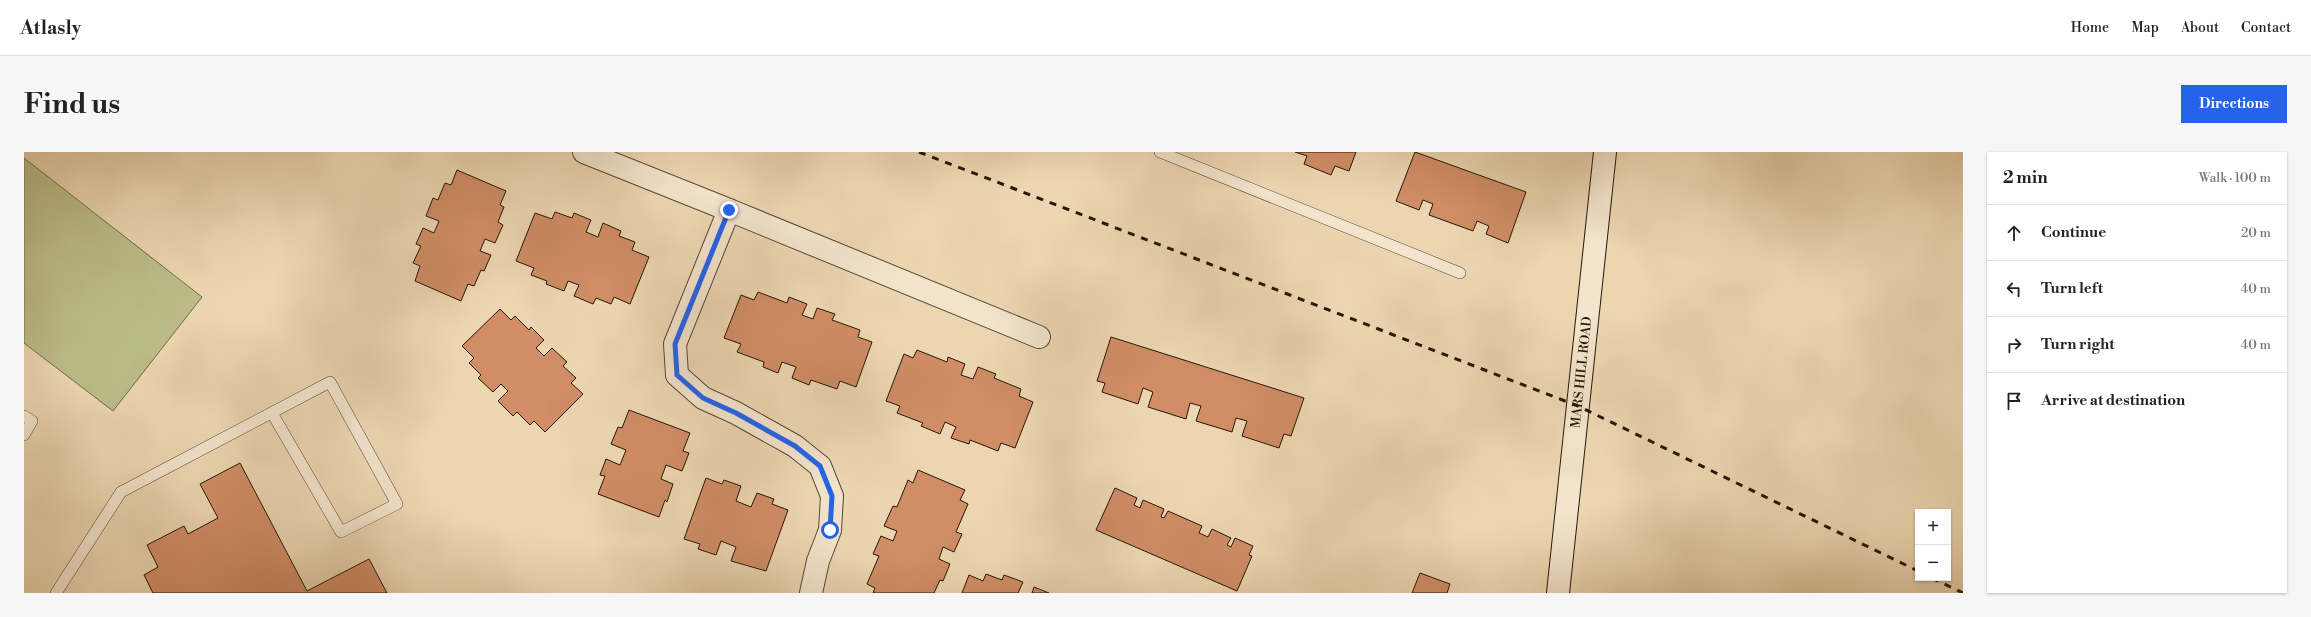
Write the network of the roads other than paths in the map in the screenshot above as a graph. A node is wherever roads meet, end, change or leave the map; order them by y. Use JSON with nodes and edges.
{"nodes":[{"id":1,"x":584,"y":152,"type":"edge"},
{"id":2,"x":1160,"y":152,"type":"edge"},
{"id":3,"x":1605,"y":152,"type":"edge"},
{"id":4,"x":729,"y":210,"type":"junction"},
{"id":5,"x":1460,"y":273,"type":"dead end"},
{"id":6,"x":1038,"y":337,"type":"dead end"},
{"id":7,"x":272,"y":413,"type":"junction"},
{"id":8,"x":24,"y":416,"type":"edge"},
{"id":9,"x":24,"y":435,"type":"edge"},
{"id":10,"x":56,"y":593,"type":"edge"},
{"id":11,"x":811,"y":593,"type":"edge"},
{"id":12,"x":1558,"y":593,"type":"edge"}],
"edges":[{"from":1,"to":4,"type":"street"},
{"from":2,"to":5,"type":"lane"},
{"from":3,"to":12,"type":"street","name":"MARS HILL ROAD"},
{"from":4,"to":6,"type":"street"},
{"from":4,"to":11,"type":"street"},
{"from":7,"to":7,"type":"lane"},
{"from":7,"to":10,"type":"lane"},
{"from":8,"to":9,"type":"lane"}]}
